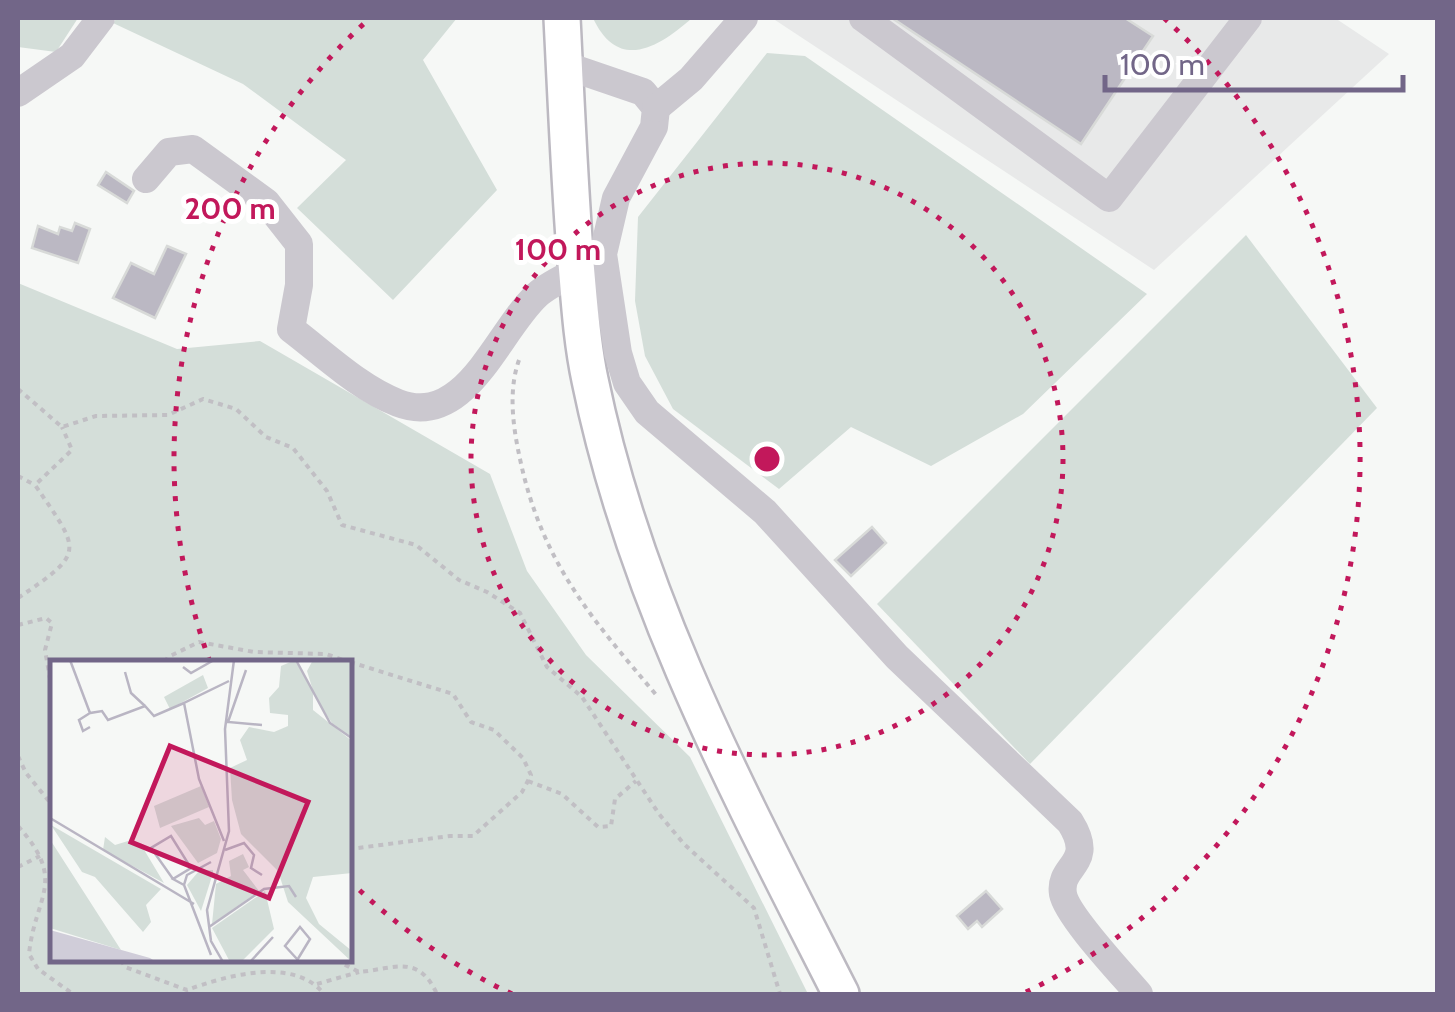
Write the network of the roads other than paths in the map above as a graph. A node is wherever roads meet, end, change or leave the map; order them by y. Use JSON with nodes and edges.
{"nodes":[{"id":1,"x":101,"y":18,"type":"edge"},
{"id":2,"x":562,"y":18,"type":"edge"},
{"id":3,"x":744,"y":18,"type":"edge"},
{"id":4,"x":863,"y":18,"type":"edge"},
{"id":5,"x":1248,"y":18,"type":"edge"},
{"id":6,"x":564,"y":64,"type":"junction"},
{"id":7,"x":18,"y":92,"type":"edge"},
{"id":8,"x":656,"y":108,"type":"junction"},
{"id":9,"x":146,"y":179,"type":"dead end"},
{"id":10,"x":577,"y":272,"type":"junction"},
{"id":11,"x":841,"y":994,"type":"edge"},
{"id":12,"x":1140,"y":994,"type":"edge"}],
"edges":[{"from":1,"to":7,"type":"street"},
{"from":2,"to":6,"type":"main road"},
{"from":3,"to":8,"type":"street"},
{"from":4,"to":5,"type":"street"},
{"from":6,"to":8,"type":"street"},
{"from":6,"to":10,"type":"main road"},
{"from":8,"to":12,"type":"street"},
{"from":9,"to":10,"type":"street"},
{"from":10,"to":11,"type":"main road"}]}
